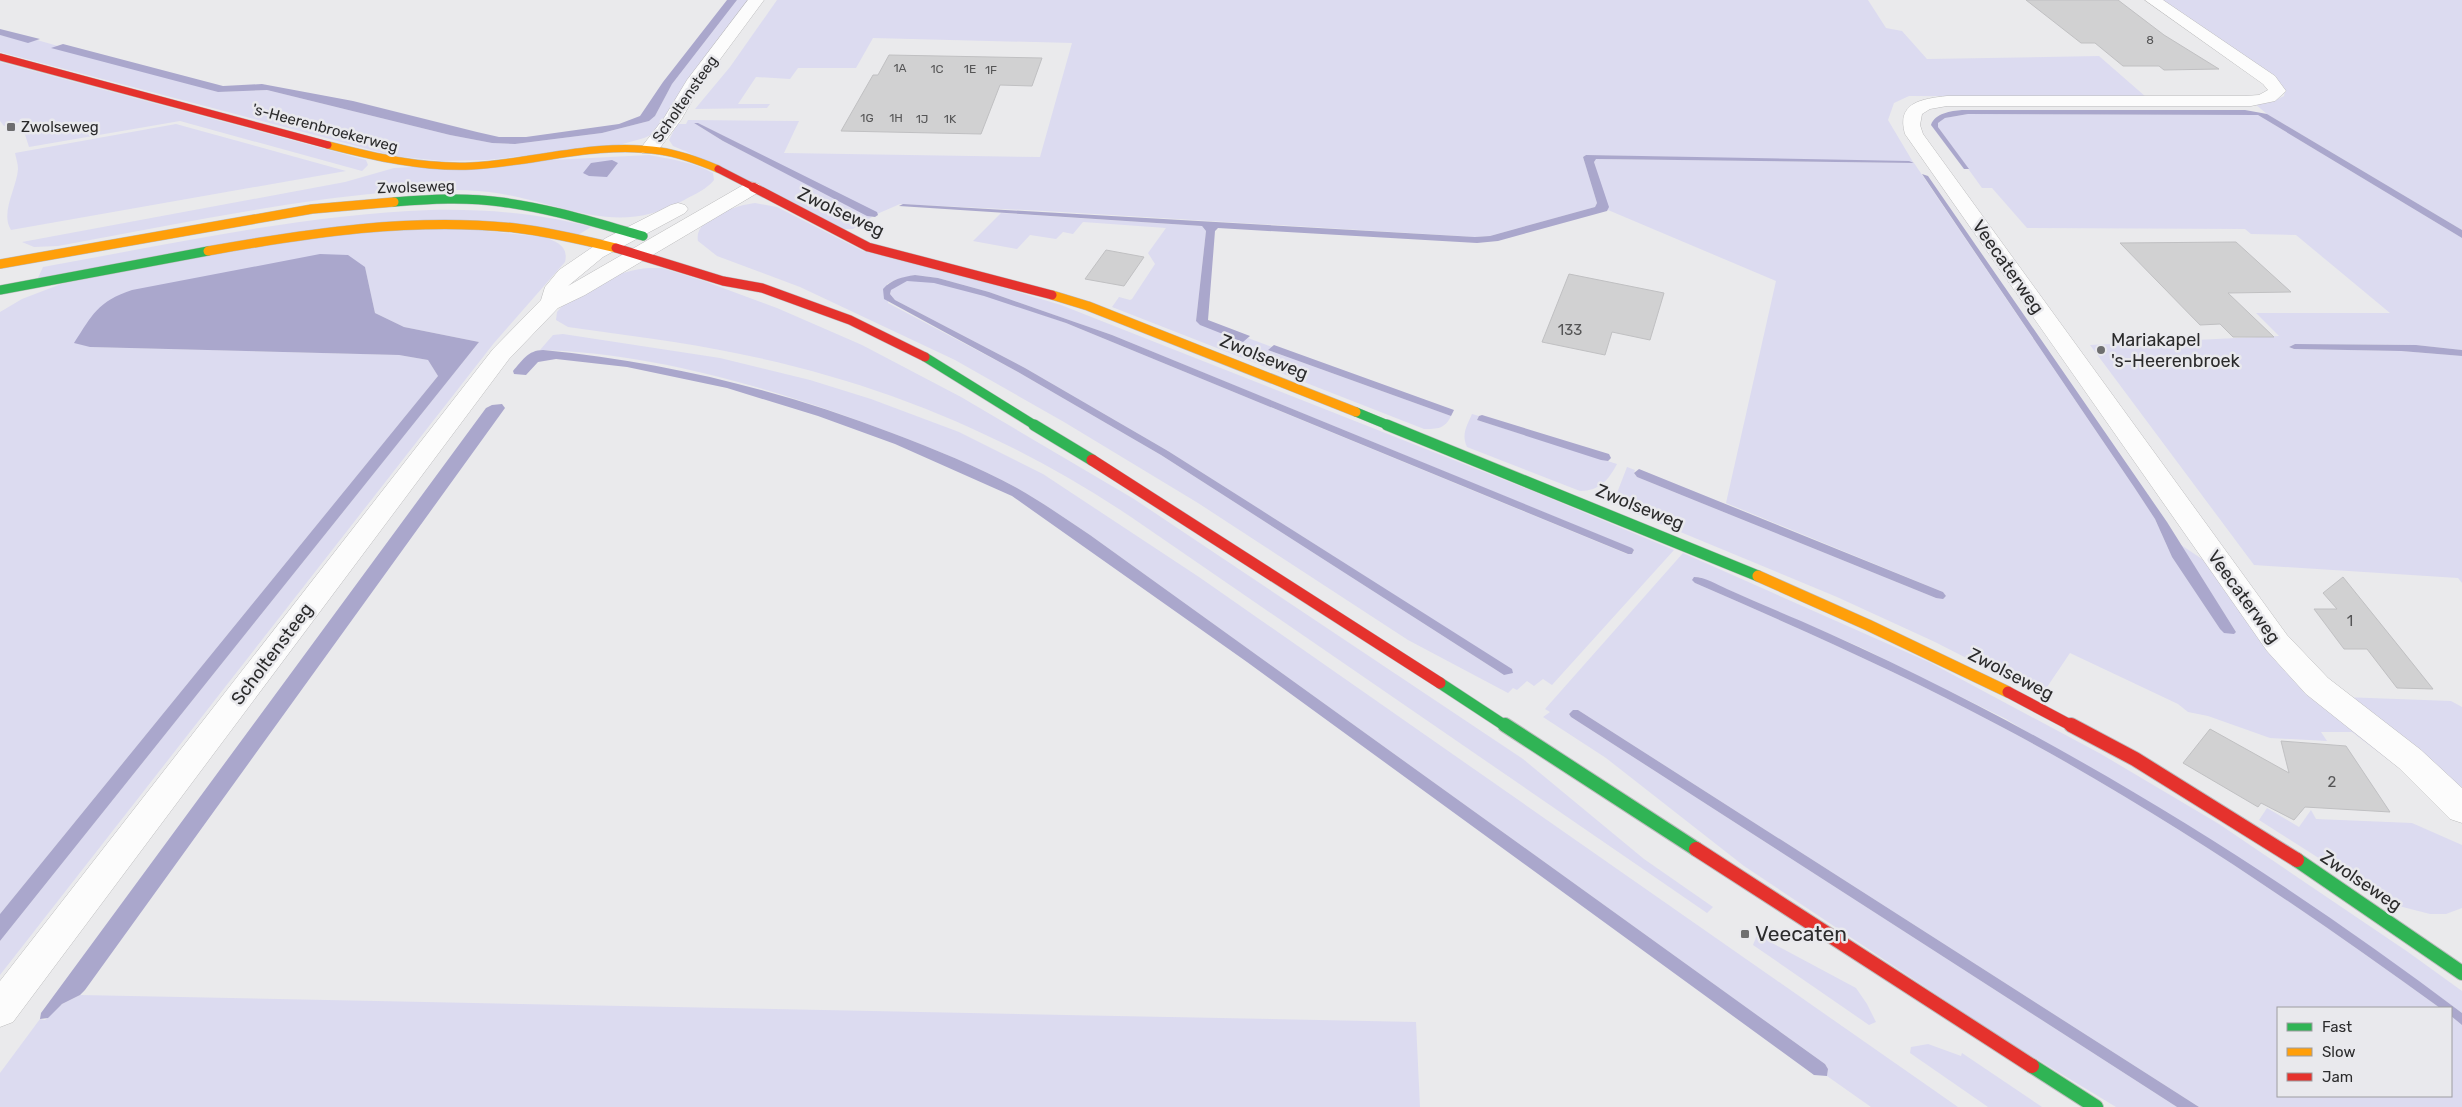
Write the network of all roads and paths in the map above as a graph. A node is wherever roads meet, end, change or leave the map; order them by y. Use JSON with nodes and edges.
{"nodes":[{"id":1,"x":756,"y":0,"type":"edge"},
{"id":2,"x":2153,"y":0,"type":"edge"},
{"id":3,"x":0,"y":57,"type":"edge"},
{"id":4,"x":649,"y":149,"type":"junction"},
{"id":5,"x":734,"y":177,"type":"junction"},
{"id":6,"x":752,"y":188,"type":"junction"},
{"id":7,"x":632,"y":233,"type":"junction"},
{"id":8,"x":666,"y":244,"type":"junction"},
{"id":9,"x":608,"y":246,"type":"junction"},
{"id":10,"x":637,"y":254,"type":"junction"},
{"id":11,"x":0,"y":264,"type":"edge"},
{"id":12,"x":743,"y":271,"type":"dead end"},
{"id":13,"x":762,"y":288,"type":"junction"},
{"id":14,"x":0,"y":290,"type":"edge"},
{"id":15,"x":550,"y":303,"type":"junction"},
{"id":16,"x":2462,"y":809,"type":"edge"},
{"id":17,"x":2459,"y":966,"type":"edge"},
{"id":18,"x":0,"y":1010,"type":"edge"},
{"id":19,"x":2096,"y":1107,"type":"edge"}],
"edges":[{"from":1,"to":4,"type":"street","name":"Scholtensteeg"},
{"from":2,"to":16,"type":"street","name":"Veecaterweg"},
{"from":3,"to":4,"type":"main road","name":"'s-Heerenbroekerweg"},
{"from":4,"to":5,"type":"main road","name":"Scholtensteeg"},
{"from":5,"to":6,"type":"main road","name":"Scholtensteeg"},
{"from":5,"to":7,"type":"street","name":"Scholtensteeg"},
{"from":6,"to":8,"type":"street","name":"Scholtensteeg"},
{"from":6,"to":17,"type":"main road","name":"Zwolseweg"},
{"from":7,"to":8,"type":"main road","name":"Zwolseweg"},
{"from":7,"to":9,"type":"street","name":"Scholtensteeg"},
{"from":7,"to":11,"type":"main road","name":"Zwolseweg"},
{"from":8,"to":10,"type":"street","name":"Scholtensteeg"},
{"from":9,"to":10,"type":"main road"},
{"from":9,"to":14,"type":"main road"},
{"from":9,"to":15,"type":"street","name":"Scholtensteeg"},
{"from":10,"to":13,"type":"main road"},
{"from":10,"to":15,"type":"street","name":"Scholtensteeg"},
{"from":12,"to":13,"type":"main road"},
{"from":13,"to":19,"type":"main road"},
{"from":15,"to":18,"type":"street","name":"Scholtensteeg"}]}
